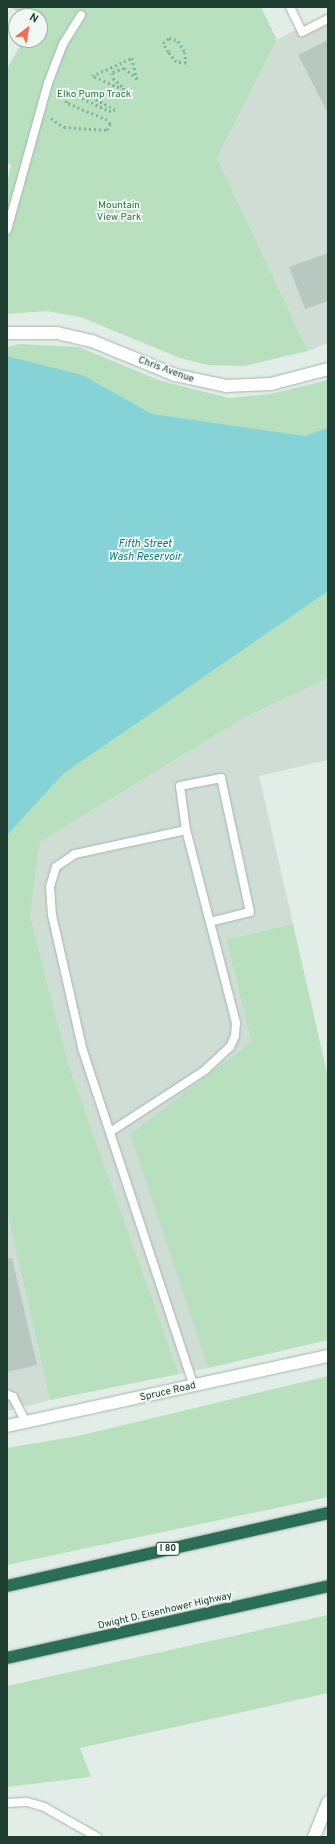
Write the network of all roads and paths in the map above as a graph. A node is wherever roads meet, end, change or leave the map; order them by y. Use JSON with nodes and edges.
{"nodes":[{"id":1,"x":290,"y":7,"type":"edge"},
{"id":2,"x":81,"y":15,"type":"dead end"},
{"id":3,"x":328,"y":19,"type":"edge"},
{"id":4,"x":170,"y":55,"type":"joint"},
{"id":5,"x":132,"y":58,"type":"joint"},
{"id":6,"x":83,"y":89,"type":"dead end"},
{"id":7,"x":52,"y":112,"type":"dead end"},
{"id":8,"x":7,"y":230,"type":"edge"},
{"id":9,"x":7,"y":333,"type":"edge"},
{"id":10,"x":328,"y":369,"type":"edge"},
{"id":11,"x":186,"y":830,"type":"junction"},
{"id":12,"x":210,"y":922,"type":"junction"},
{"id":13,"x":110,"y":1132,"type":"junction"},
{"id":14,"x":328,"y":1356,"type":"edge"},
{"id":15,"x":194,"y":1386,"type":"junction"},
{"id":16,"x":7,"y":1394,"type":"edge"},
{"id":17,"x":26,"y":1423,"type":"junction"},
{"id":18,"x":7,"y":1426,"type":"edge"},
{"id":19,"x":328,"y":1512,"type":"edge"},
{"id":20,"x":7,"y":1586,"type":"edge"},
{"id":21,"x":328,"y":1586,"type":"edge"},
{"id":22,"x":7,"y":1658,"type":"edge"},
{"id":23,"x":328,"y":1802,"type":"edge"},
{"id":24,"x":7,"y":1803,"type":"edge"},
{"id":25,"x":97,"y":1837,"type":"edge"},
{"id":26,"x":314,"y":1837,"type":"edge"}],
"edges":[{"from":1,"to":3,"type":"lane"},
{"from":2,"to":8,"type":"lane"},
{"from":4,"to":4,"type":"path"},
{"from":5,"to":5,"type":"path"},
{"from":6,"to":7,"type":"path"},
{"from":9,"to":10,"type":"street","name":"Chris Avenue"},
{"from":11,"to":12,"type":"lane"},
{"from":11,"to":12,"type":"lane"},
{"from":11,"to":13,"type":"lane"},
{"from":12,"to":13,"type":"lane"},
{"from":13,"to":15,"type":"lane"},
{"from":14,"to":15,"type":"street","name":"Spruce Road"},
{"from":15,"to":17,"type":"street","name":"Spruce Road"},
{"from":16,"to":17,"type":"lane"},
{"from":17,"to":18,"type":"street","name":"Spruce Road"},
{"from":19,"to":20,"type":"highway","number":"I 80"},
{"from":21,"to":22,"type":"highway","name":"Dwight D. Eisenhower Highway"},
{"from":23,"to":26,"type":"street"},
{"from":24,"to":25,"type":"lane"}]}
